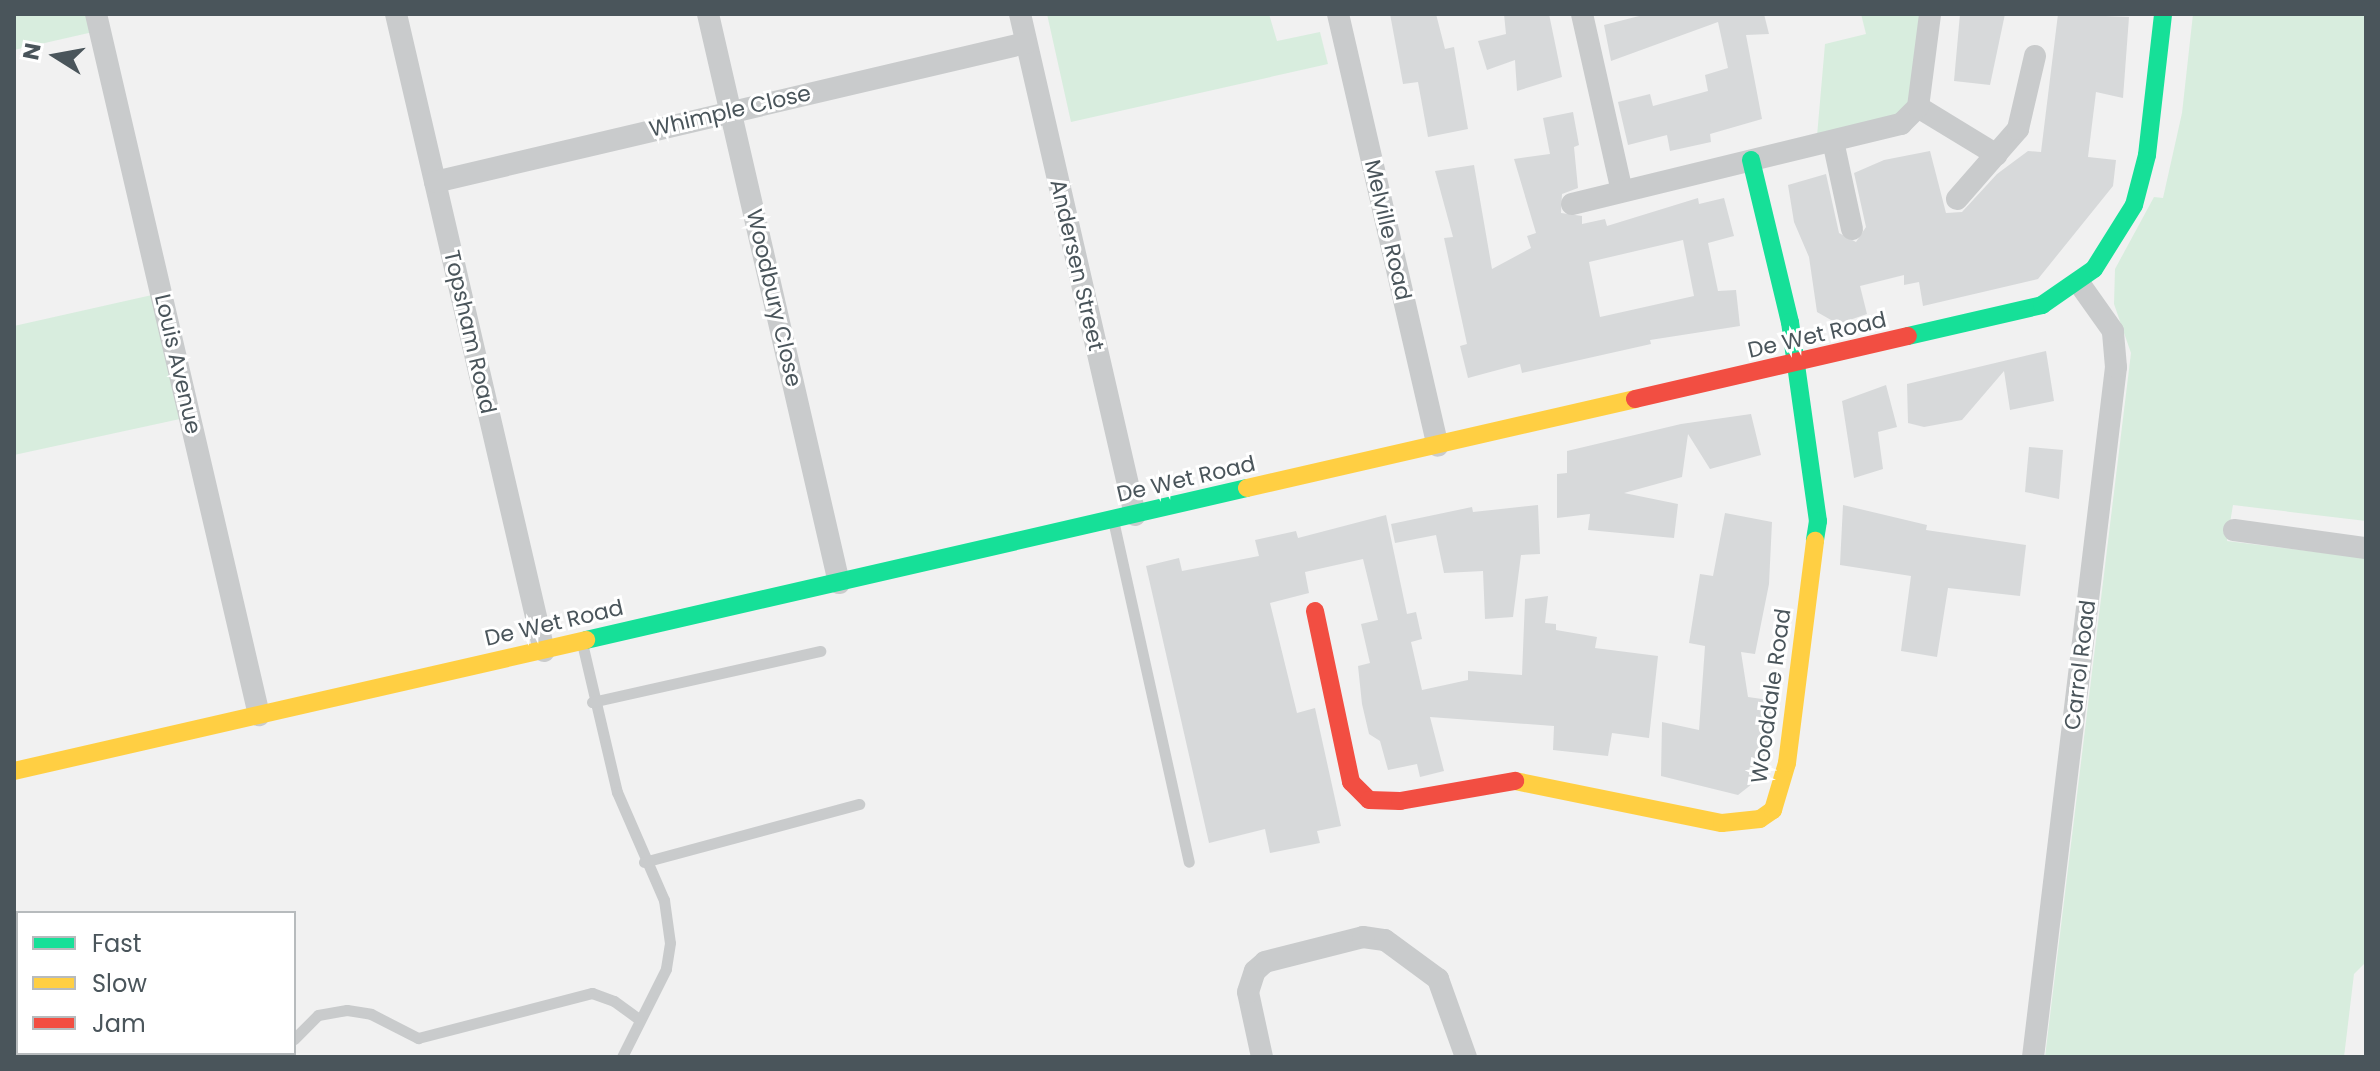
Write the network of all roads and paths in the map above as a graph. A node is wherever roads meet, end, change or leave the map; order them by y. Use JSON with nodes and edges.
{"nodes":[{"id":1,"x":96,"y":14,"type":"edge"},
{"id":2,"x":396,"y":14,"type":"edge"},
{"id":3,"x":708,"y":14,"type":"edge"},
{"id":4,"x":1020,"y":14,"type":"edge"},
{"id":5,"x":1338,"y":14,"type":"edge"},
{"id":6,"x":1582,"y":14,"type":"edge"},
{"id":7,"x":1930,"y":14,"type":"edge"},
{"id":8,"x":2163,"y":14,"type":"edge"},
{"id":9,"x":1026,"y":43,"type":"junction"},
{"id":10,"x":2035,"y":56,"type":"dead end"},
{"id":11,"x":1918,"y":107,"type":"junction"},
{"id":12,"x":731,"y":111,"type":"junction"},
{"id":13,"x":1833,"y":141,"type":"junction"},
{"id":14,"x":1997,"y":155,"type":"junction"},
{"id":15,"x":1751,"y":160,"type":"junction"},
{"id":16,"x":435,"y":182,"type":"junction"},
{"id":17,"x":1622,"y":191,"type":"junction"},
{"id":18,"x":1957,"y":199,"type":"dead end"},
{"id":19,"x":1572,"y":204,"type":"dead end"},
{"id":20,"x":1852,"y":229,"type":"dead end"},
{"id":21,"x":2079,"y":283,"type":"junction"},
{"id":22,"x":1797,"y":364,"type":"junction"},
{"id":23,"x":1438,"y":446,"type":"junction"},
{"id":24,"x":1135,"y":515,"type":"junction"},
{"id":25,"x":1113,"y":520,"type":"junction"},
{"id":26,"x":2234,"y":530,"type":"dead end"},
{"id":27,"x":2366,"y":548,"type":"edge"},
{"id":28,"x":839,"y":583,"type":"junction"},
{"id":29,"x":1315,"y":611,"type":"dead end"},
{"id":30,"x":581,"y":640,"type":"junction"},
{"id":31,"x":544,"y":651,"type":"junction"},
{"id":32,"x":820,"y":651,"type":"dead end"},
{"id":33,"x":592,"y":702,"type":"junction"},
{"id":34,"x":259,"y":715,"type":"junction"},
{"id":35,"x":14,"y":771,"type":"edge"},
{"id":36,"x":859,"y":804,"type":"dead end"},
{"id":37,"x":644,"y":862,"type":"junction"},
{"id":38,"x":1189,"y":862,"type":"dead end"},
{"id":39,"x":639,"y":1019,"type":"junction"},
{"id":40,"x":296,"y":1037,"type":"edge"},
{"id":41,"x":622,"y":1057,"type":"edge"},
{"id":42,"x":1262,"y":1057,"type":"edge"},
{"id":43,"x":1466,"y":1057,"type":"edge"},
{"id":44,"x":2033,"y":1057,"type":"edge"}],
"edges":[{"from":1,"to":34,"type":"street","name":"Louis Avenue"},
{"from":2,"to":16,"type":"street","name":"Topsham Road"},
{"from":3,"to":12,"type":"street","name":"Woodbury Close"},
{"from":4,"to":9,"type":"street","name":"Andersen Street"},
{"from":5,"to":23,"type":"street","name":"Melville Road"},
{"from":6,"to":17,"type":"street"},
{"from":7,"to":11,"type":"street"},
{"from":8,"to":21,"type":"street","name":"De Wet Road"},
{"from":9,"to":12,"type":"street","name":"Whimple Close"},
{"from":9,"to":24,"type":"street","name":"Andersen Street"},
{"from":10,"to":14,"type":"street"},
{"from":11,"to":13,"type":"street"},
{"from":11,"to":14,"type":"street"},
{"from":12,"to":16,"type":"street","name":"Whimple Close"},
{"from":12,"to":28,"type":"street","name":"Woodbury Close"},
{"from":13,"to":15,"type":"street"},
{"from":13,"to":20,"type":"street"},
{"from":14,"to":18,"type":"street"},
{"from":15,"to":17,"type":"street"},
{"from":15,"to":22,"type":"street"},
{"from":16,"to":31,"type":"street","name":"Topsham Road"},
{"from":17,"to":19,"type":"street"},
{"from":21,"to":22,"type":"street","name":"De Wet Road"},
{"from":21,"to":44,"type":"street","name":"Carrol Road"},
{"from":22,"to":23,"type":"street","name":"De Wet Road"},
{"from":22,"to":29,"type":"street","name":"Wooddale Road"},
{"from":23,"to":24,"type":"street","name":"De Wet Road"},
{"from":24,"to":25,"type":"street","name":"De Wet Road"},
{"from":25,"to":28,"type":"street","name":"De Wet Road"},
{"from":25,"to":38,"type":"lane"},
{"from":26,"to":27,"type":"street"},
{"from":28,"to":30,"type":"street","name":"De Wet Road"},
{"from":30,"to":31,"type":"street","name":"De Wet Road"},
{"from":30,"to":33,"type":"lane"},
{"from":31,"to":34,"type":"street","name":"De Wet Road"},
{"from":32,"to":33,"type":"lane"},
{"from":33,"to":37,"type":"lane"},
{"from":34,"to":35,"type":"street","name":"De Wet Road"},
{"from":36,"to":37,"type":"lane"},
{"from":37,"to":39,"type":"lane"},
{"from":39,"to":40,"type":"lane"},
{"from":39,"to":41,"type":"lane"},
{"from":42,"to":43,"type":"street"}]}
